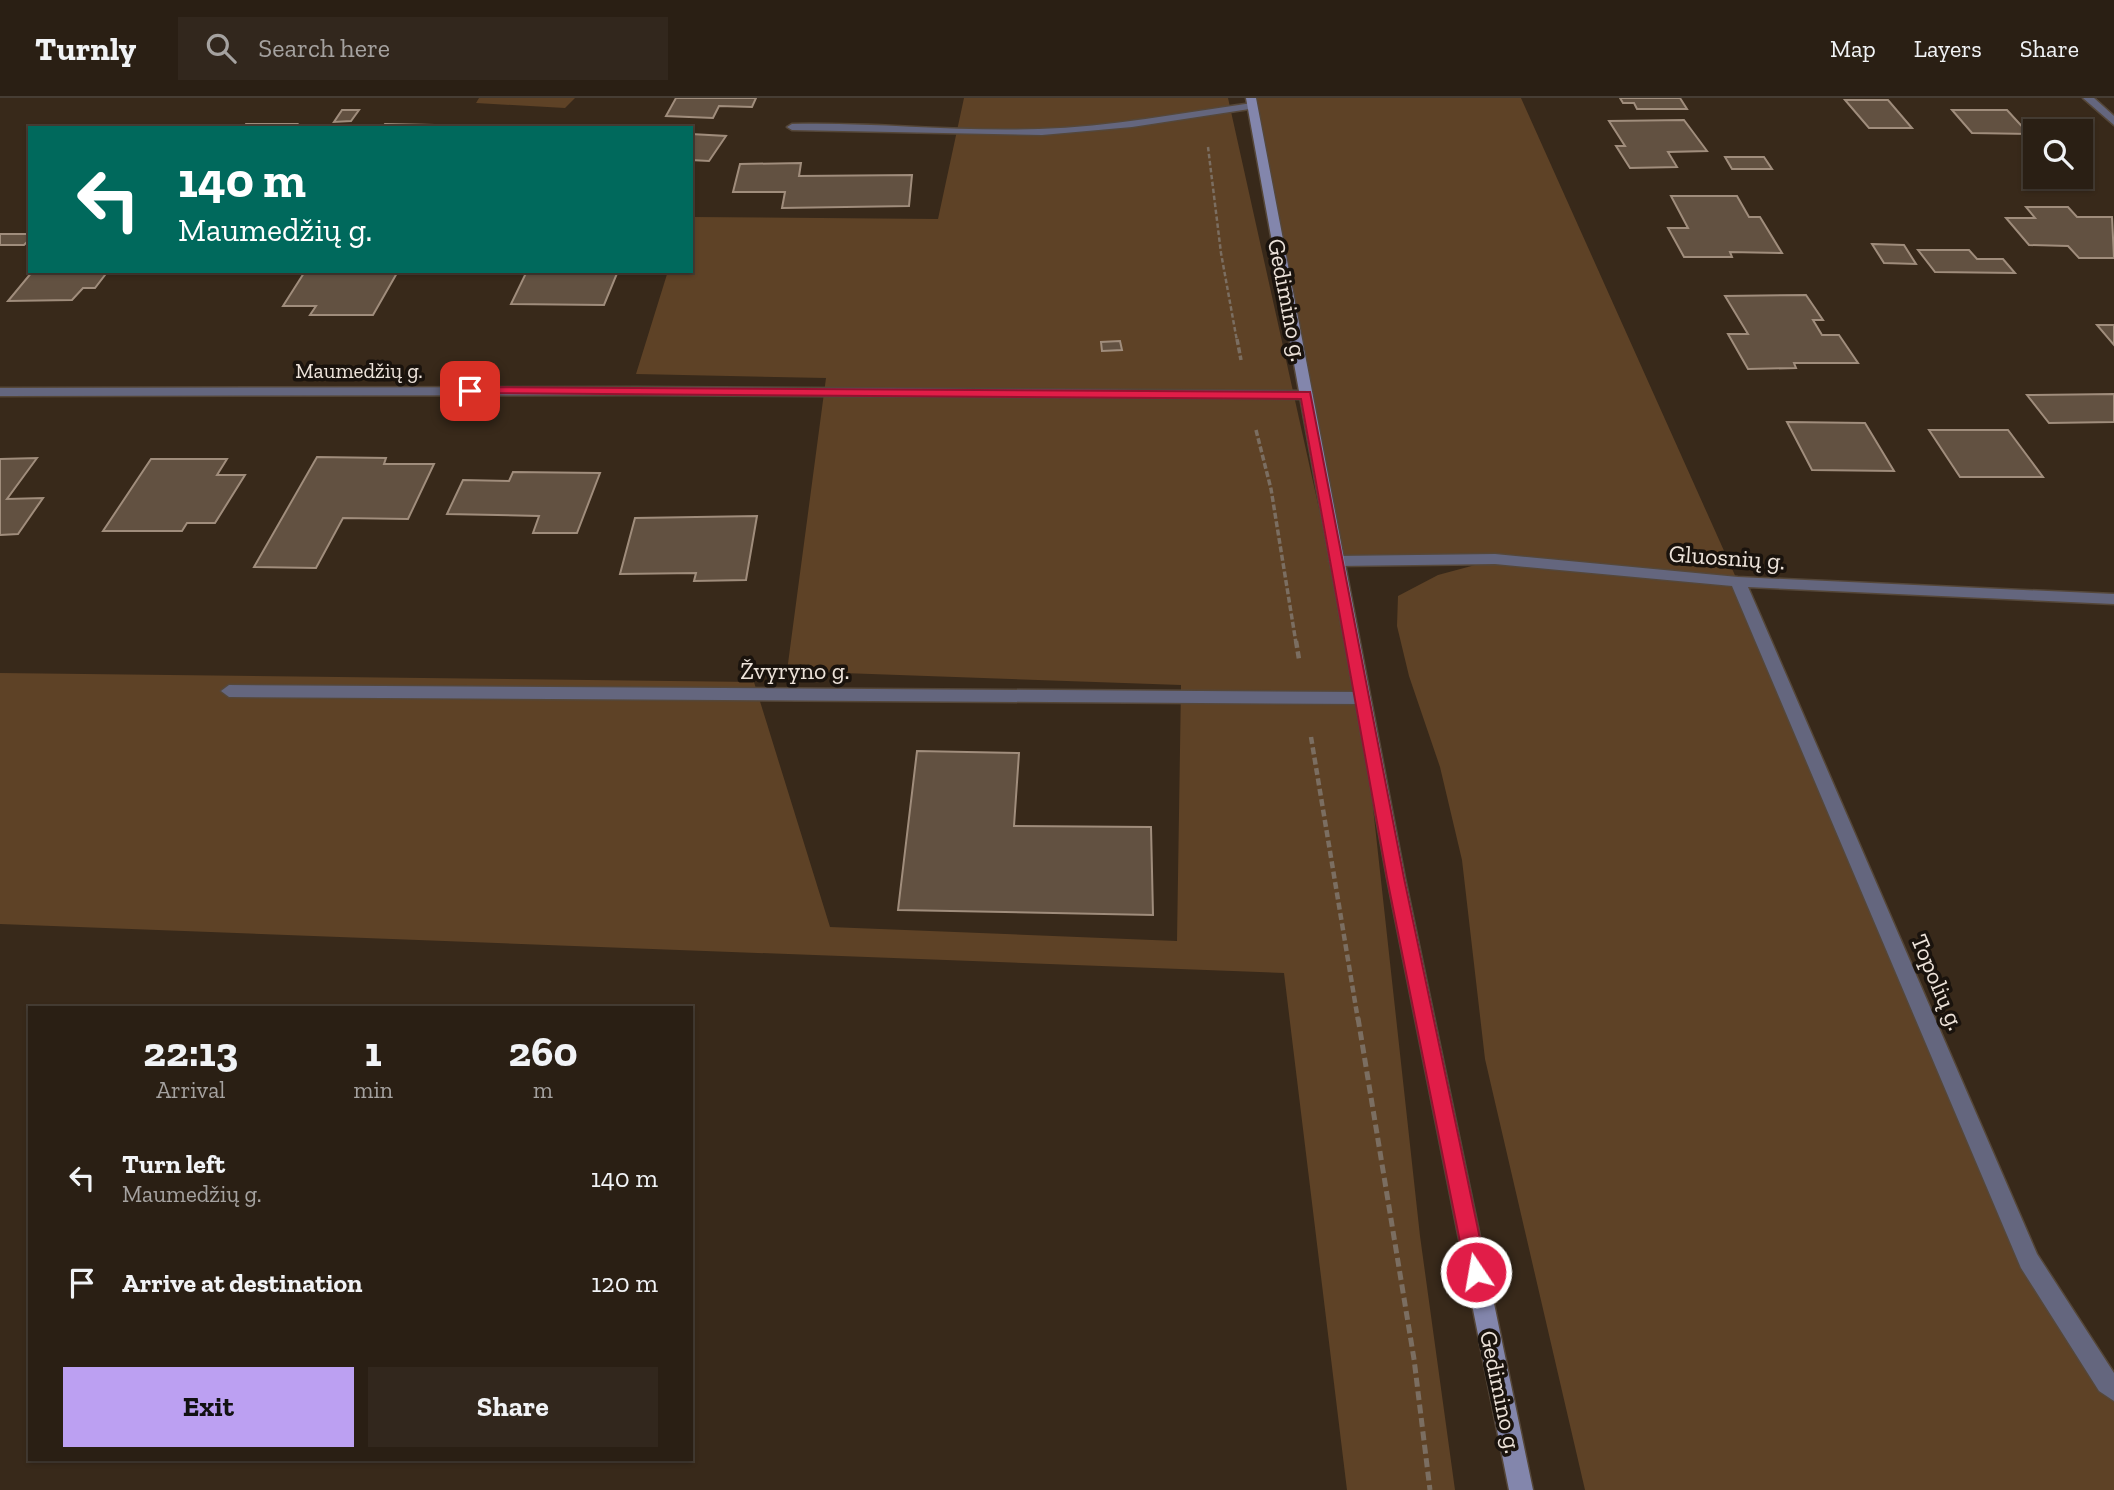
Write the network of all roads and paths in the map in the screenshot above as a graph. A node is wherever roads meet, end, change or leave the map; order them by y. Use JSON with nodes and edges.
{"nodes":[{"id":1,"x":2088,"y":98,"type":"edge"},
{"id":2,"x":1251,"y":102,"type":"edge"},
{"id":3,"x":1204,"y":112,"type":"junction"},
{"id":4,"x":2114,"y":122,"type":"edge"},
{"id":5,"x":792,"y":127,"type":"dead end"},
{"id":6,"x":0,"y":392,"type":"edge"},
{"id":7,"x":1248,"y":395,"type":"junction"},
{"id":8,"x":1306,"y":395,"type":"junction"},
{"id":9,"x":1337,"y":561,"type":"junction"},
{"id":10,"x":1738,"y":582,"type":"junction"},
{"id":11,"x":2114,"y":599,"type":"edge"},
{"id":12,"x":229,"y":691,"type":"dead end"},
{"id":13,"x":1305,"y":698,"type":"junction"},
{"id":14,"x":1361,"y":698,"type":"junction"},
{"id":15,"x":2114,"y":1389,"type":"edge"},
{"id":16,"x":1430,"y":1490,"type":"edge"},
{"id":17,"x":1521,"y":1490,"type":"edge"}],
"edges":[{"from":1,"to":4,"type":"street"},
{"from":2,"to":3,"type":"street"},
{"from":2,"to":8,"type":"main road","name":"Gedimino g."},
{"from":3,"to":5,"type":"street"},
{"from":3,"to":7,"type":"path"},
{"from":6,"to":7,"type":"street","name":"Maumedžių g."},
{"from":7,"to":8,"type":"street","name":"Maumedžių g."},
{"from":7,"to":13,"type":"path"},
{"from":8,"to":9,"type":"main road","name":"Gedimino g."},
{"from":9,"to":10,"type":"street","name":"Gluosnių g."},
{"from":9,"to":14,"type":"main road","name":"Gedimino g."},
{"from":10,"to":11,"type":"street","name":"Gluosnių g."},
{"from":10,"to":15,"type":"street","name":"Topolių g."},
{"from":12,"to":13,"type":"street","name":"Žvyryno g."},
{"from":13,"to":14,"type":"street","name":"Žvyryno g."},
{"from":13,"to":16,"type":"path"},
{"from":14,"to":17,"type":"main road","name":"Gedimino g."}]}
